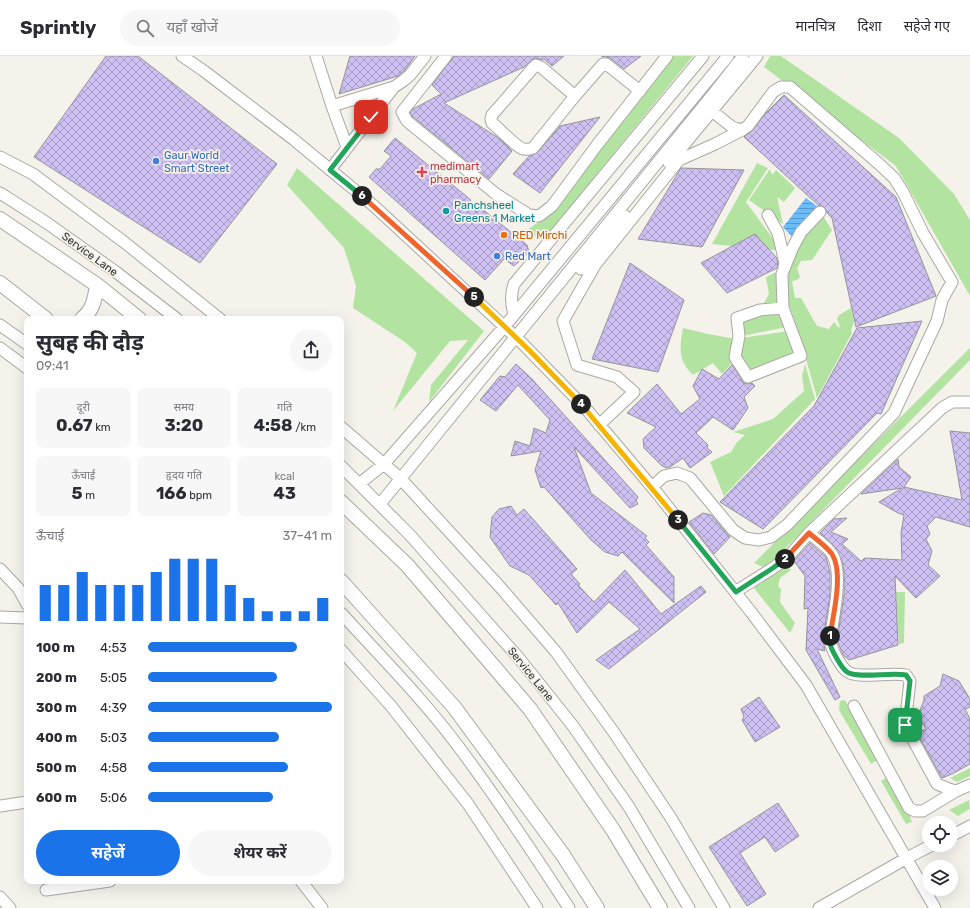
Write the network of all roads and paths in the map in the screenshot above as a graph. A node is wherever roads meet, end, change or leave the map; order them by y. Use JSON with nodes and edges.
{"nodes":[{"id":1,"x":182,"y":56,"type":"edge"},
{"id":2,"x":316,"y":56,"type":"edge"},
{"id":3,"x":425,"y":56,"type":"edge"},
{"id":4,"x":446,"y":56,"type":"edge"},
{"id":5,"x":668,"y":56,"type":"edge"},
{"id":6,"x":703,"y":56,"type":"edge"},
{"id":7,"x":728,"y":56,"type":"edge"},
{"id":8,"x":743,"y":56,"type":"edge"},
{"id":9,"x":757,"y":56,"type":"edge"},
{"id":10,"x":394,"y":87,"type":"junction"},
{"id":11,"x":640,"y":91,"type":"junction"},
{"id":12,"x":575,"y":96,"type":"junction"},
{"id":13,"x":332,"y":106,"type":"junction"},
{"id":14,"x":712,"y":111,"type":"junction"},
{"id":15,"x":742,"y":130,"type":"junction"},
{"id":16,"x":348,"y":148,"type":"junction"},
{"id":17,"x":0,"y":156,"type":"edge"},
{"id":18,"x":330,"y":170,"type":"junction"},
{"id":19,"x":0,"y":194,"type":"edge"},
{"id":20,"x":820,"y":212,"type":"dead end"},
{"id":21,"x":768,"y":215,"type":"dead end"},
{"id":22,"x":0,"y":219,"type":"edge"},
{"id":23,"x":782,"y":274,"type":"junction"},
{"id":24,"x":0,"y":283,"type":"edge"},
{"id":25,"x":97,"y":285,"type":"junction"},
{"id":26,"x":783,"y":308,"type":"junction"},
{"id":27,"x":514,"y":315,"type":"junction"},
{"id":28,"x":42,"y":316,"type":"edge"},
{"id":29,"x":86,"y":316,"type":"edge"},
{"id":30,"x":135,"y":316,"type":"edge"},
{"id":31,"x":173,"y":316,"type":"edge"},
{"id":32,"x":216,"y":316,"type":"edge"},
{"id":33,"x":0,"y":325,"type":"edge"},
{"id":34,"x":504,"y":326,"type":"junction"},
{"id":35,"x":518,"y":340,"type":"junction"},
{"id":36,"x":24,"y":342,"type":"edge"},
{"id":37,"x":0,"y":348,"type":"edge"},
{"id":38,"x":24,"y":366,"type":"edge"},
{"id":39,"x":970,"y":402,"type":"edge"},
{"id":40,"x":599,"y":425,"type":"junction"},
{"id":41,"x":344,"y":430,"type":"edge"},
{"id":42,"x":384,"y":464,"type":"junction"},
{"id":43,"x":344,"y":469,"type":"edge"},
{"id":44,"x":401,"y":479,"type":"junction"},
{"id":45,"x":359,"y":484,"type":"junction"},
{"id":46,"x":652,"y":487,"type":"junction"},
{"id":47,"x":380,"y":504,"type":"junction"},
{"id":48,"x":344,"y":505,"type":"edge"},
{"id":49,"x":809,"y":533,"type":"junction"},
{"id":50,"x":0,"y":569,"type":"edge"},
{"id":51,"x":344,"y":584,"type":"edge"},
{"id":52,"x":736,"y":592,"type":"junction"},
{"id":53,"x":24,"y":599,"type":"edge"},
{"id":54,"x":344,"y":616,"type":"edge"},
{"id":55,"x":0,"y":617,"type":"edge"},
{"id":56,"x":24,"y":618,"type":"edge"},
{"id":57,"x":344,"y":653,"type":"edge"},
{"id":58,"x":854,"y":706,"type":"dead end"},
{"id":59,"x":970,"y":786,"type":"edge"},
{"id":60,"x":956,"y":791,"type":"junction"},
{"id":61,"x":24,"y":802,"type":"edge"},
{"id":62,"x":0,"y":806,"type":"edge"},
{"id":63,"x":970,"y":826,"type":"edge"},
{"id":64,"x":958,"y":832,"type":"edge"},
{"id":65,"x":922,"y":850,"type":"edge"},
{"id":66,"x":906,"y":858,"type":"junction"},
{"id":67,"x":89,"y":884,"type":"edge"},
{"id":68,"x":303,"y":884,"type":"edge"},
{"id":69,"x":46,"y":890,"type":"dead end"},
{"id":70,"x":0,"y":897,"type":"edge"},
{"id":71,"x":10,"y":908,"type":"edge"},
{"id":72,"x":322,"y":908,"type":"edge"},
{"id":73,"x":537,"y":908,"type":"edge"},
{"id":74,"x":569,"y":908,"type":"edge"},
{"id":75,"x":597,"y":908,"type":"edge"},
{"id":76,"x":660,"y":908,"type":"edge"},
{"id":77,"x":689,"y":908,"type":"edge"},
{"id":78,"x":724,"y":908,"type":"edge"},
{"id":79,"x":819,"y":908,"type":"edge"},
{"id":80,"x":935,"y":908,"type":"edge"}],
"edges":[{"from":1,"to":18,"type":"street"},
{"from":2,"to":13,"type":"street"},
{"from":3,"to":10,"type":"street"},
{"from":4,"to":11,"type":"street"},
{"from":5,"to":11,"type":"street"},
{"from":6,"to":27,"type":"street"},
{"from":7,"to":27,"type":"street"},
{"from":8,"to":35,"type":"street"},
{"from":9,"to":14,"type":"street"},
{"from":10,"to":13,"type":"street"},
{"from":10,"to":16,"type":"street"},
{"from":11,"to":12,"type":"street"},
{"from":12,"to":12,"type":"street"},
{"from":13,"to":16,"type":"street"},
{"from":14,"to":15,"type":"street"},
{"from":14,"to":35,"type":"street"},
{"from":15,"to":40,"type":"street"},
{"from":15,"to":46,"type":"street"},
{"from":16,"to":18,"type":"street"},
{"from":17,"to":32,"type":"street"},
{"from":18,"to":34,"type":"street"},
{"from":19,"to":31,"type":"street","name":"Service Lane"},
{"from":20,"to":23,"type":"street"},
{"from":21,"to":23,"type":"street"},
{"from":22,"to":25,"type":"main road"},
{"from":23,"to":26,"type":"street"},
{"from":24,"to":28,"type":"main road"},
{"from":25,"to":29,"type":"main road"},
{"from":25,"to":30,"type":"main road"},
{"from":26,"to":26,"type":"street"},
{"from":27,"to":34,"type":"street"},
{"from":33,"to":36,"type":"street"},
{"from":34,"to":35,"type":"street"},
{"from":34,"to":42,"type":"street"},
{"from":35,"to":40,"type":"street"},
{"from":35,"to":44,"type":"street"},
{"from":37,"to":38,"type":"street"},
{"from":39,"to":49,"type":"street"},
{"from":40,"to":46,"type":"street"},
{"from":41,"to":42,"type":"street"},
{"from":42,"to":44,"type":"street"},
{"from":42,"to":45,"type":"street"},
{"from":43,"to":45,"type":"street","name":"Service Lane"},
{"from":44,"to":47,"type":"street"},
{"from":44,"to":78,"type":"street"},
{"from":45,"to":47,"type":"street","name":"Service Lane"},
{"from":46,"to":52,"type":"street"},
{"from":47,"to":77,"type":"street","name":"Service Lane"},
{"from":48,"to":76,"type":"main road"},
{"from":49,"to":52,"type":"street"},
{"from":49,"to":60,"type":"street"},
{"from":50,"to":53,"type":"street"},
{"from":51,"to":75,"type":"main road"},
{"from":52,"to":66,"type":"street"},
{"from":54,"to":74,"type":"street"},
{"from":55,"to":56,"type":"street"},
{"from":57,"to":73,"type":"street"},
{"from":58,"to":60,"type":"street"},
{"from":59,"to":60,"type":"street"},
{"from":61,"to":62,"type":"street"},
{"from":63,"to":64,"type":"street"},
{"from":65,"to":66,"type":"street"},
{"from":66,"to":79,"type":"street"},
{"from":66,"to":80,"type":"street"},
{"from":67,"to":69,"type":"street"},
{"from":68,"to":72,"type":"street"},
{"from":70,"to":71,"type":"street"}]}
